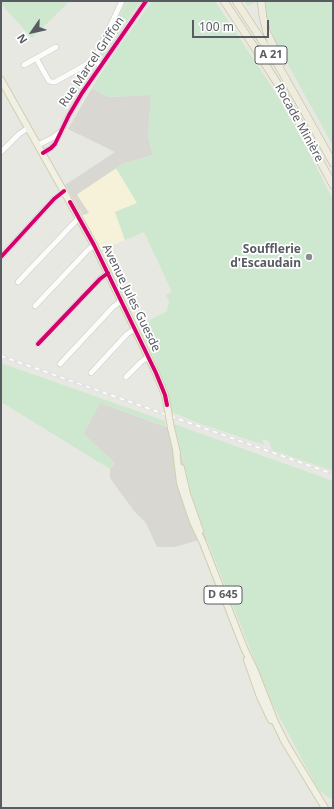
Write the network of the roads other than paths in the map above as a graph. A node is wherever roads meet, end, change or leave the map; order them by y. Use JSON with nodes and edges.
{"nodes":[{"id":1,"x":122,"y":1,"type":"edge"},
{"id":2,"x":146,"y":1,"type":"edge"},
{"id":3,"x":224,"y":1,"type":"edge"},
{"id":4,"x":236,"y":1,"type":"edge"},
{"id":5,"x":261,"y":1,"type":"edge"},
{"id":6,"x":56,"y":47,"type":"dead end"},
{"id":7,"x":36,"y":58,"type":"junction"},
{"id":8,"x":94,"y":60,"type":"junction"},
{"id":9,"x":24,"y":66,"type":"dead end"},
{"id":10,"x":101,"y":66,"type":"junction"},
{"id":11,"x":1,"y":80,"type":"edge"},
{"id":12,"x":304,"y":110,"type":"junction"},
{"id":13,"x":28,"y":128,"type":"junction"},
{"id":14,"x":60,"y":132,"type":"junction"},
{"id":15,"x":38,"y":145,"type":"junction"},
{"id":16,"x":1,"y":152,"type":"edge"},
{"id":17,"x":42,"y":153,"type":"junction"},
{"id":18,"x":333,"y":163,"type":"edge"},
{"id":19,"x":333,"y":185,"type":"edge"},
{"id":20,"x":64,"y":191,"type":"junction"},
{"id":21,"x":79,"y":218,"type":"junction"},
{"id":22,"x":94,"y":245,"type":"junction"},
{"id":23,"x":1,"y":257,"type":"edge"},
{"id":24,"x":108,"y":274,"type":"junction"},
{"id":25,"x":18,"y":282,"type":"dead end"},
{"id":26,"x":121,"y":301,"type":"junction"},
{"id":27,"x":35,"y":306,"type":"dead end"},
{"id":28,"x":135,"y":329,"type":"junction"},
{"id":29,"x":38,"y":344,"type":"dead end"},
{"id":30,"x":148,"y":357,"type":"junction"},
{"id":31,"x":60,"y":364,"type":"dead end"},
{"id":32,"x":91,"y":373,"type":"dead end"},
{"id":33,"x":126,"y":377,"type":"dead end"},
{"id":34,"x":325,"y":808,"type":"edge"}],
"edges":[{"from":1,"to":8,"type":"street","name":"Rue Marcel Griffon"},
{"from":2,"to":10,"type":"street","name":"Rue Marcel Griffon"},
{"from":3,"to":19,"type":"highway","name":"Rocade Minière","number":"A 21"},
{"from":4,"to":12,"type":"highway","name":"Rocade Minière","number":"A 21"},
{"from":5,"to":12,"type":"highway"},
{"from":6,"to":7,"type":"street"},
{"from":7,"to":8,"type":"street"},
{"from":7,"to":9,"type":"street"},
{"from":8,"to":10,"type":"street"},
{"from":10,"to":14,"type":"street","name":"Rue Marcel Griffon"},
{"from":11,"to":13,"type":"main road","name":"Avenue Jules Guesde","number":"D 645"},
{"from":12,"to":18,"type":"highway","name":"Rocade Minière","number":"A 21"},
{"from":13,"to":15,"type":"main road","name":"Avenue Jules Guesde","number":"D 645"},
{"from":13,"to":16,"type":"street"},
{"from":14,"to":15,"type":"street","name":"Rue Marcel Griffon"},
{"from":14,"to":17,"type":"street","name":"Rue Marcel Griffon"},
{"from":15,"to":17,"type":"main road","name":"Avenue Jules Guesde","number":"D 645"},
{"from":17,"to":20,"type":"main road","name":"Avenue Jules Guesde","number":"D 645"},
{"from":20,"to":21,"type":"main road","name":"Avenue Jules Guesde","number":"D 645"},
{"from":20,"to":23,"type":"street"},
{"from":21,"to":22,"type":"main road","name":"Avenue Jules Guesde","number":"D 645"},
{"from":21,"to":25,"type":"street"},
{"from":22,"to":24,"type":"main road","name":"Avenue Jules Guesde","number":"D 645"},
{"from":22,"to":27,"type":"street"},
{"from":24,"to":26,"type":"main road","name":"Avenue Jules Guesde","number":"D 645"},
{"from":24,"to":29,"type":"street"},
{"from":26,"to":28,"type":"main road","name":"Avenue Jules Guesde","number":"D 645"},
{"from":26,"to":31,"type":"street"},
{"from":28,"to":30,"type":"main road","name":"Avenue Jules Guesde","number":"D 645"},
{"from":28,"to":32,"type":"street"},
{"from":30,"to":33,"type":"street"},
{"from":30,"to":34,"type":"main road","name":"Avenue Jules Guesde","number":"D 645","bridge":true}]}
